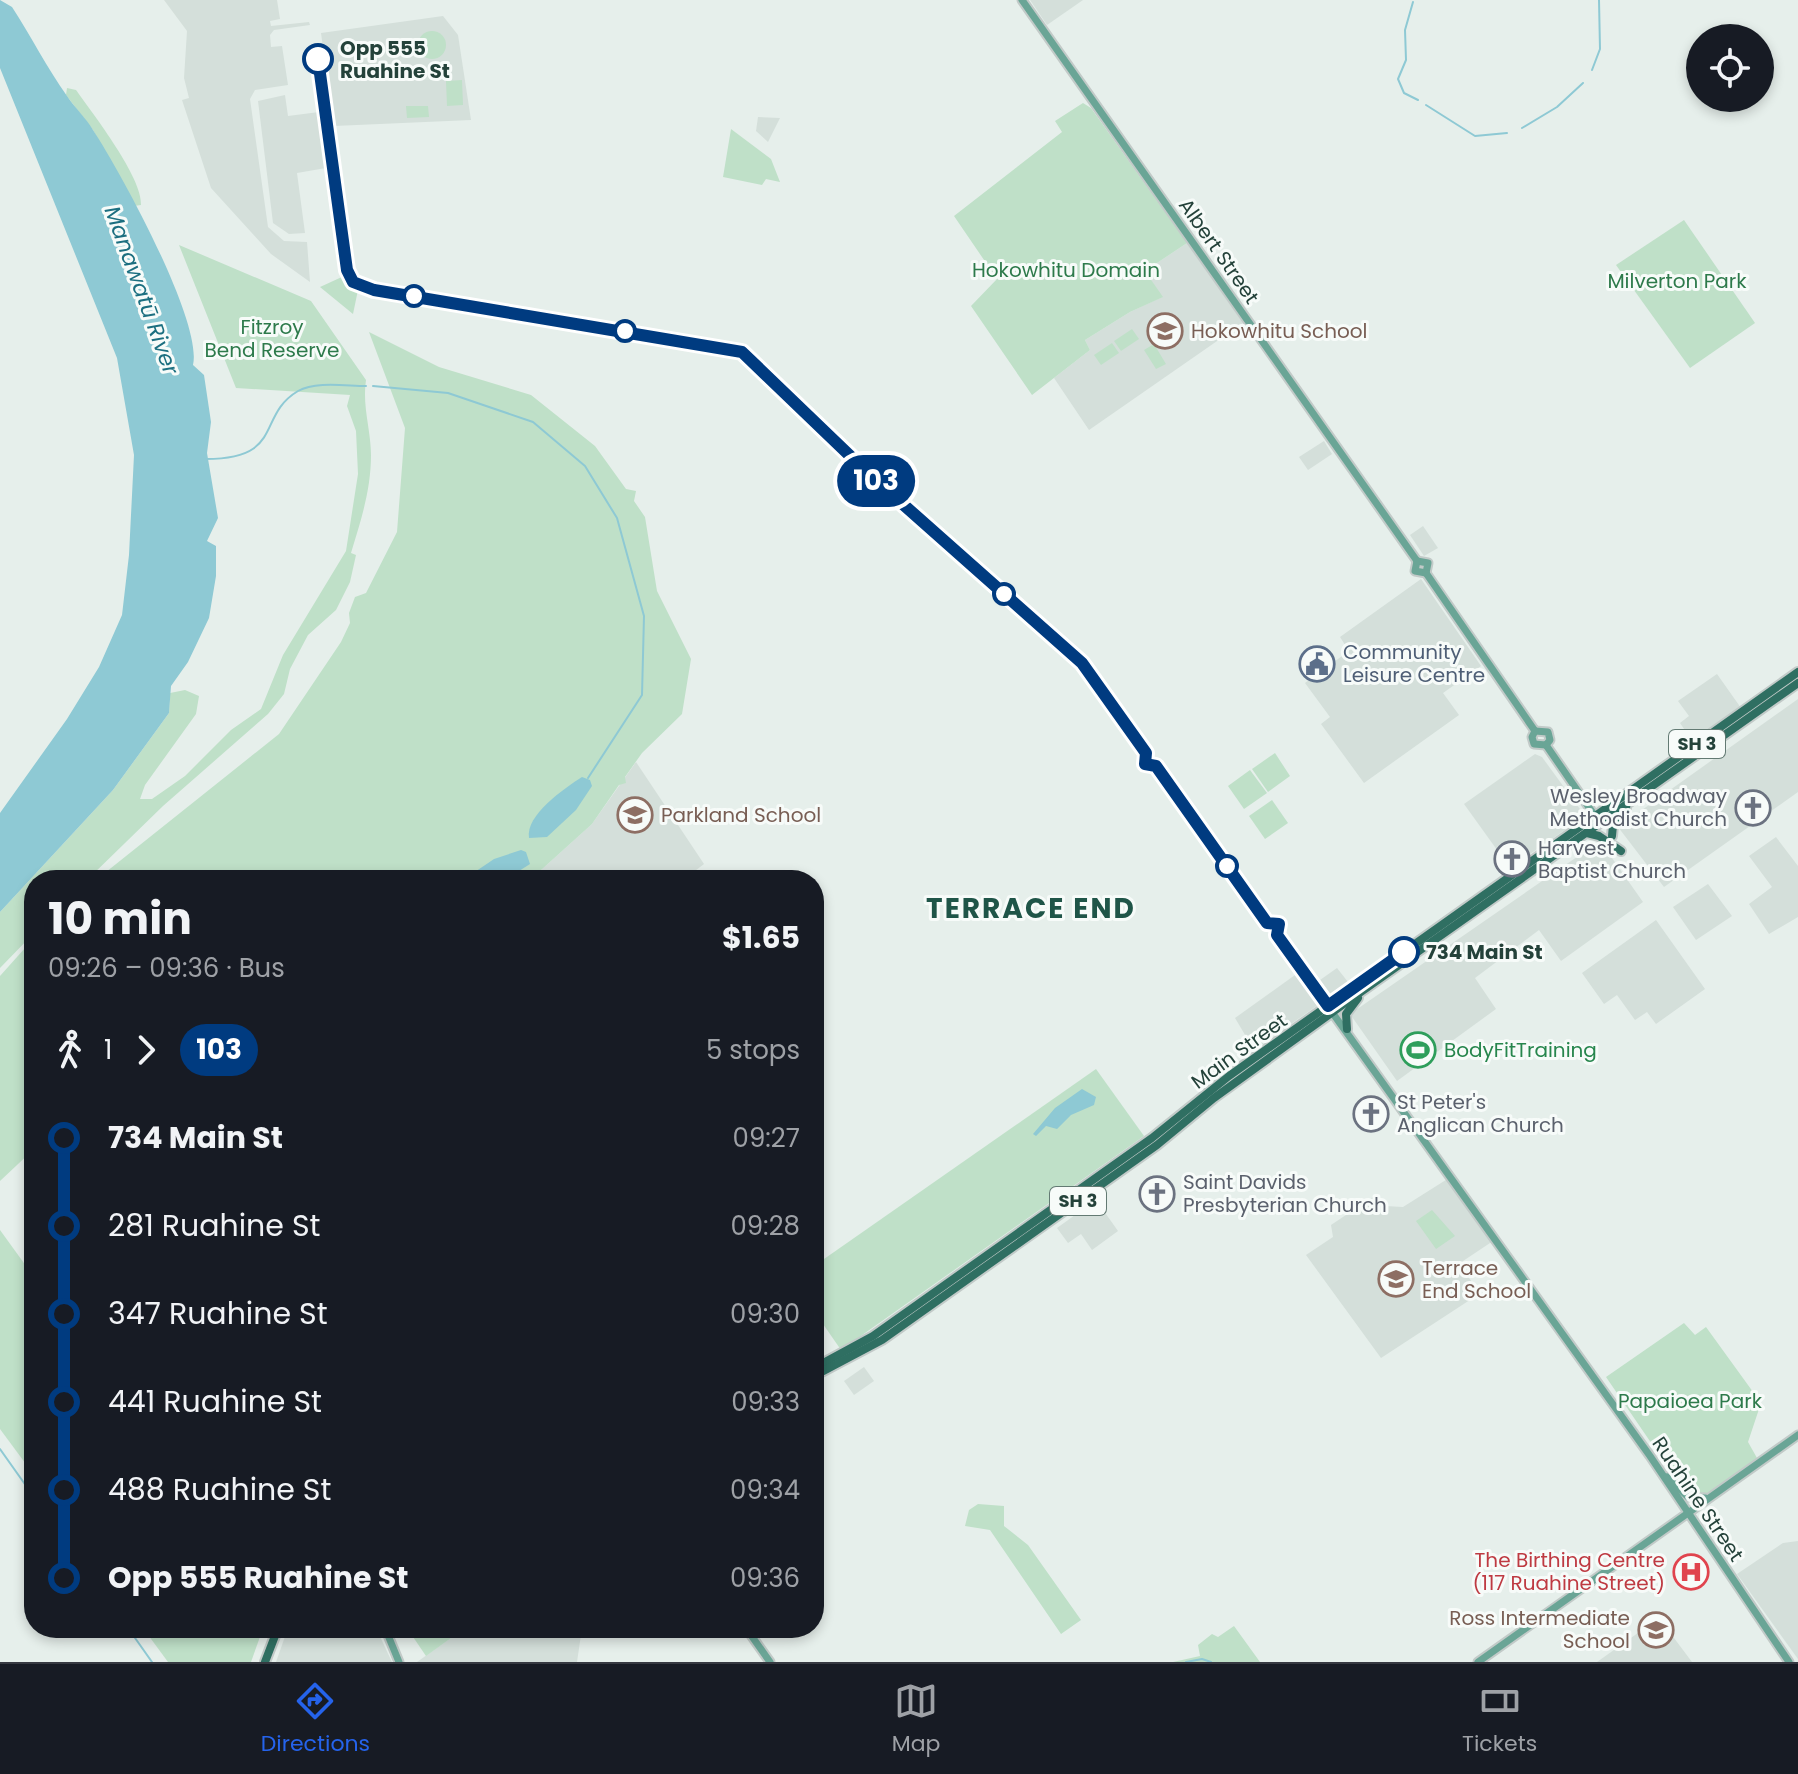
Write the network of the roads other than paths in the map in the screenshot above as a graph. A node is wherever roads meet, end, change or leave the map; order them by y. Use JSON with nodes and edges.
{"nodes":[{"id":1,"x":1022,"y":0,"type":"edge"},
{"id":2,"x":1798,"y":672,"type":"edge"},
{"id":3,"x":1798,"y":683,"type":"edge"},
{"id":4,"x":1535,"y":731,"type":"junction"},
{"id":5,"x":1546,"y":745,"type":"junction"},
{"id":6,"x":1635,"y":798,"type":"junction"},
{"id":7,"x":1598,"y":819,"type":"junction"},
{"id":8,"x":1587,"y":833,"type":"junction"},
{"id":9,"x":1612,"y":836,"type":"dead end"},
{"id":10,"x":1621,"y":851,"type":"dead end"},
{"id":11,"x":1367,"y":989,"type":"junction"},
{"id":12,"x":1330,"y":1009,"type":"junction"},
{"id":13,"x":1347,"y":1029,"type":"junction"},
{"id":14,"x":824,"y":1362,"type":"edge"},
{"id":15,"x":824,"y":1371,"type":"edge"},
{"id":16,"x":1798,"y":1435,"type":"edge"},
{"id":17,"x":1662,"y":1474,"type":"junction"},
{"id":18,"x":1707,"y":1497,"type":"junction"},
{"id":19,"x":1688,"y":1513,"type":"junction"},
{"id":20,"x":273,"y":1638,"type":"edge"},
{"id":21,"x":389,"y":1638,"type":"edge"},
{"id":22,"x":753,"y":1638,"type":"edge"},
{"id":23,"x":265,"y":1662,"type":"edge"},
{"id":24,"x":399,"y":1662,"type":"edge"},
{"id":25,"x":770,"y":1662,"type":"edge"},
{"id":26,"x":1478,"y":1662,"type":"edge"},
{"id":27,"x":1792,"y":1662,"type":"edge"}],
"edges":[{"from":1,"to":4,"type":"main road","name":"Albert Street"},
{"from":2,"to":7,"type":"highway","name":"Main Street","number":"SH 3"},
{"from":3,"to":6,"type":"highway","name":"Main Street","number":"SH 3"},
{"from":4,"to":5,"type":"main road"},
{"from":4,"to":5,"type":"main road"},
{"from":5,"to":7,"type":"main road"},
{"from":6,"to":7,"type":"highway","name":"Main Street","number":"SH 3"},
{"from":6,"to":9,"type":"highway"},
{"from":7,"to":8,"type":"highway","name":"Main Street","number":"SH 3"},
{"from":7,"to":12,"type":"highway","name":"Main Street","number":"SH 3"},
{"from":8,"to":10,"type":"highway"},
{"from":8,"to":11,"type":"highway","name":"Main Street","number":"SH 3"},
{"from":11,"to":12,"type":"highway","name":"Main Street","number":"SH 3"},
{"from":11,"to":13,"type":"highway"},
{"from":12,"to":13,"type":"main road","name":"Ruahine Street"},
{"from":12,"to":14,"type":"highway","name":"Main Street","number":"SH 3"},
{"from":12,"to":15,"type":"highway","name":"Main Street","number":"SH 3"},
{"from":13,"to":17,"type":"main road","name":"Ruahine Street"},
{"from":16,"to":18,"type":"main road"},
{"from":17,"to":18,"type":"main road"},
{"from":17,"to":19,"type":"main road","name":"Ruahine Street"},
{"from":18,"to":19,"type":"main road"},
{"from":19,"to":26,"type":"main road"},
{"from":19,"to":27,"type":"main road","name":"Ruahine Street"},
{"from":20,"to":23,"type":"highway"},
{"from":21,"to":24,"type":"main road"},
{"from":22,"to":25,"type":"main road"}]}
